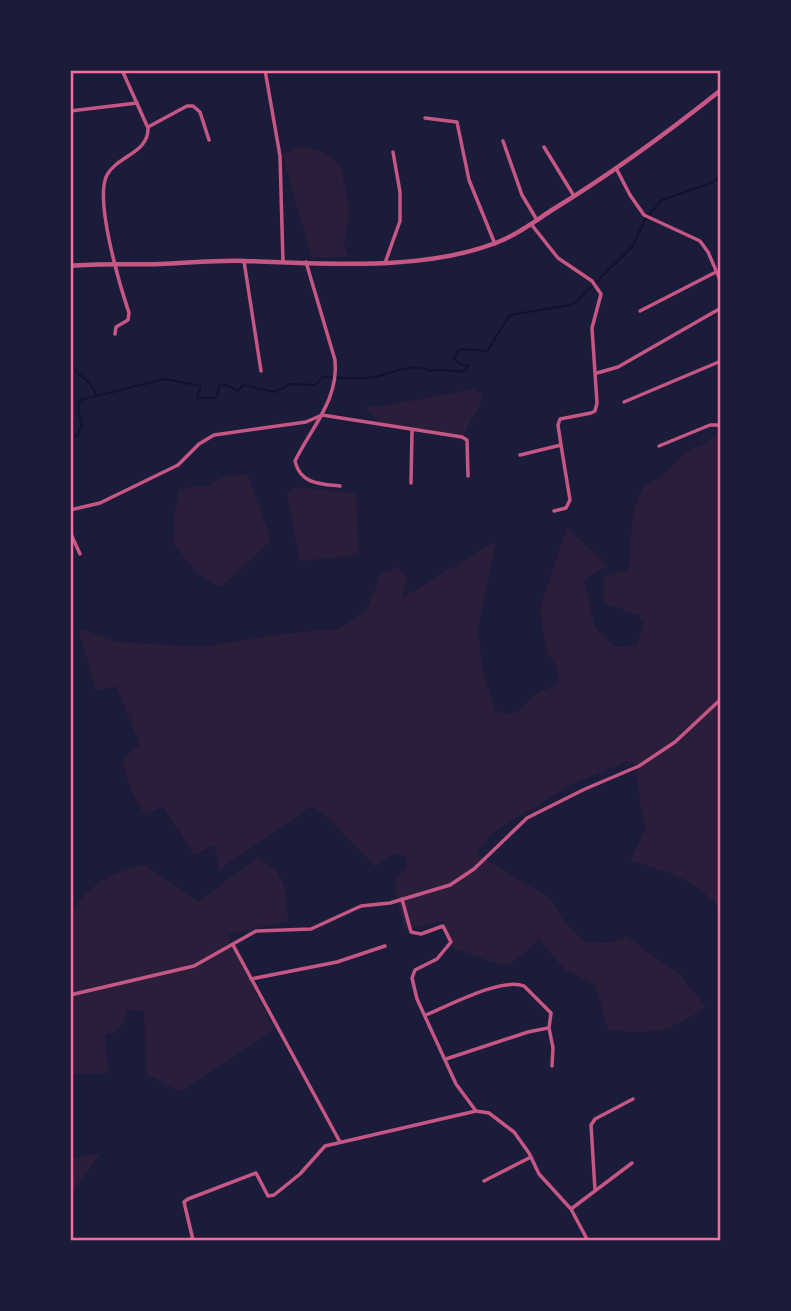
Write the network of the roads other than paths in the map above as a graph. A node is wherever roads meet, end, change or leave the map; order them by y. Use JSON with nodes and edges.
{"nodes":[{"id":1,"x":122,"y":70,"type":"edge"},
{"id":2,"x":265,"y":70,"type":"edge"},
{"id":3,"x":721,"y":90,"type":"edge"},
{"id":4,"x":137,"y":103,"type":"junction"},
{"id":5,"x":70,"y":111,"type":"edge"},
{"id":6,"x":425,"y":118,"type":"dead end"},
{"id":7,"x":148,"y":127,"type":"junction"},
{"id":8,"x":209,"y":140,"type":"dead end"},
{"id":9,"x":503,"y":141,"type":"dead end"},
{"id":10,"x":544,"y":147,"type":"dead end"},
{"id":11,"x":393,"y":152,"type":"dead end"},
{"id":12,"x":616,"y":168,"type":"junction"},
{"id":13,"x":574,"y":197,"type":"junction"},
{"id":14,"x":537,"y":220,"type":"junction"},
{"id":15,"x":531,"y":224,"type":"junction"},
{"id":16,"x":495,"y":244,"type":"junction"},
{"id":17,"x":244,"y":261,"type":"junction"},
{"id":18,"x":112,"y":262,"type":"junction"},
{"id":19,"x":283,"y":262,"type":"junction"},
{"id":20,"x":306,"y":262,"type":"junction"},
{"id":21,"x":385,"y":263,"type":"junction"},
{"id":22,"x":70,"y":266,"type":"edge"},
{"id":23,"x":716,"y":272,"type":"junction"},
{"id":24,"x":721,"y":282,"type":"edge"},
{"id":25,"x":721,"y":309,"type":"edge"},
{"id":26,"x":640,"y":311,"type":"dead end"},
{"id":27,"x":115,"y":334,"type":"dead end"},
{"id":28,"x":721,"y":361,"type":"edge"},
{"id":29,"x":261,"y":371,"type":"dead end"},
{"id":30,"x":597,"y":373,"type":"junction"},
{"id":31,"x":624,"y":402,"type":"dead end"},
{"id":32,"x":322,"y":415,"type":"junction"},
{"id":33,"x":721,"y":425,"type":"edge"},
{"id":34,"x":412,"y":431,"type":"junction"},
{"id":35,"x":561,"y":445,"type":"junction"},
{"id":36,"x":659,"y":446,"type":"dead end"},
{"id":37,"x":520,"y":455,"type":"dead end"},
{"id":38,"x":468,"y":476,"type":"dead end"},
{"id":39,"x":411,"y":483,"type":"dead end"},
{"id":40,"x":340,"y":486,"type":"dead end"},
{"id":41,"x":70,"y":510,"type":"edge"},
{"id":42,"x":554,"y":511,"type":"dead end"},
{"id":43,"x":70,"y":532,"type":"edge"},
{"id":44,"x":73,"y":552,"type":"dead end"},
{"id":45,"x":721,"y":699,"type":"edge"},
{"id":46,"x":402,"y":899,"type":"junction"},
{"id":47,"x":233,"y":945,"type":"junction"},
{"id":48,"x":385,"y":946,"type":"dead end"},
{"id":49,"x":251,"y":979,"type":"junction"},
{"id":50,"x":70,"y":995,"type":"edge"},
{"id":51,"x":426,"y":1015,"type":"junction"},
{"id":52,"x":549,"y":1028,"type":"junction"},
{"id":53,"x":446,"y":1059,"type":"junction"},
{"id":54,"x":552,"y":1066,"type":"dead end"},
{"id":55,"x":633,"y":1099,"type":"dead end"},
{"id":56,"x":476,"y":1111,"type":"junction"},
{"id":57,"x":340,"y":1142,"type":"junction"},
{"id":58,"x":531,"y":1157,"type":"junction"},
{"id":59,"x":632,"y":1163,"type":"dead end"},
{"id":60,"x":484,"y":1181,"type":"dead end"},
{"id":61,"x":595,"y":1190,"type":"junction"},
{"id":62,"x":571,"y":1209,"type":"junction"},
{"id":63,"x":193,"y":1240,"type":"edge"},
{"id":64,"x":588,"y":1241,"type":"edge"}],
"edges":[{"from":1,"to":4,"type":"street"},
{"from":2,"to":19,"type":"street"},
{"from":3,"to":12,"type":"street"},
{"from":4,"to":5,"type":"street"},
{"from":4,"to":7,"type":"street"},
{"from":6,"to":16,"type":"street"},
{"from":7,"to":8,"type":"street"},
{"from":7,"to":18,"type":"street"},
{"from":9,"to":14,"type":"street"},
{"from":10,"to":13,"type":"street"},
{"from":11,"to":21,"type":"street"},
{"from":12,"to":13,"type":"street"},
{"from":12,"to":23,"type":"street"},
{"from":13,"to":14,"type":"street"},
{"from":14,"to":15,"type":"street"},
{"from":15,"to":16,"type":"street"},
{"from":15,"to":30,"type":"street"},
{"from":16,"to":21,"type":"street"},
{"from":17,"to":18,"type":"street"},
{"from":17,"to":19,"type":"street"},
{"from":17,"to":29,"type":"street"},
{"from":18,"to":22,"type":"street"},
{"from":18,"to":27,"type":"street"},
{"from":19,"to":20,"type":"street"},
{"from":20,"to":21,"type":"street"},
{"from":20,"to":32,"type":"street"},
{"from":23,"to":24,"type":"street"},
{"from":23,"to":26,"type":"street"},
{"from":25,"to":30,"type":"street"},
{"from":28,"to":31,"type":"street"},
{"from":30,"to":35,"type":"street"},
{"from":32,"to":34,"type":"street"},
{"from":32,"to":40,"type":"street"},
{"from":32,"to":41,"type":"street"},
{"from":33,"to":36,"type":"street"},
{"from":34,"to":38,"type":"street"},
{"from":34,"to":39,"type":"street"},
{"from":35,"to":37,"type":"street"},
{"from":35,"to":42,"type":"street"},
{"from":43,"to":44,"type":"street"},
{"from":45,"to":46,"type":"street"},
{"from":46,"to":47,"type":"street"},
{"from":46,"to":51,"type":"street"},
{"from":47,"to":49,"type":"street"},
{"from":47,"to":50,"type":"street"},
{"from":48,"to":49,"type":"street"},
{"from":49,"to":57,"type":"street"},
{"from":51,"to":52,"type":"street"},
{"from":51,"to":53,"type":"street"},
{"from":52,"to":53,"type":"street"},
{"from":52,"to":54,"type":"street"},
{"from":53,"to":56,"type":"street"},
{"from":55,"to":61,"type":"street"},
{"from":56,"to":57,"type":"street"},
{"from":56,"to":58,"type":"street"},
{"from":57,"to":63,"type":"street"},
{"from":58,"to":60,"type":"street"},
{"from":58,"to":62,"type":"street"},
{"from":59,"to":61,"type":"street"},
{"from":61,"to":62,"type":"street"},
{"from":62,"to":64,"type":"street"}]}
